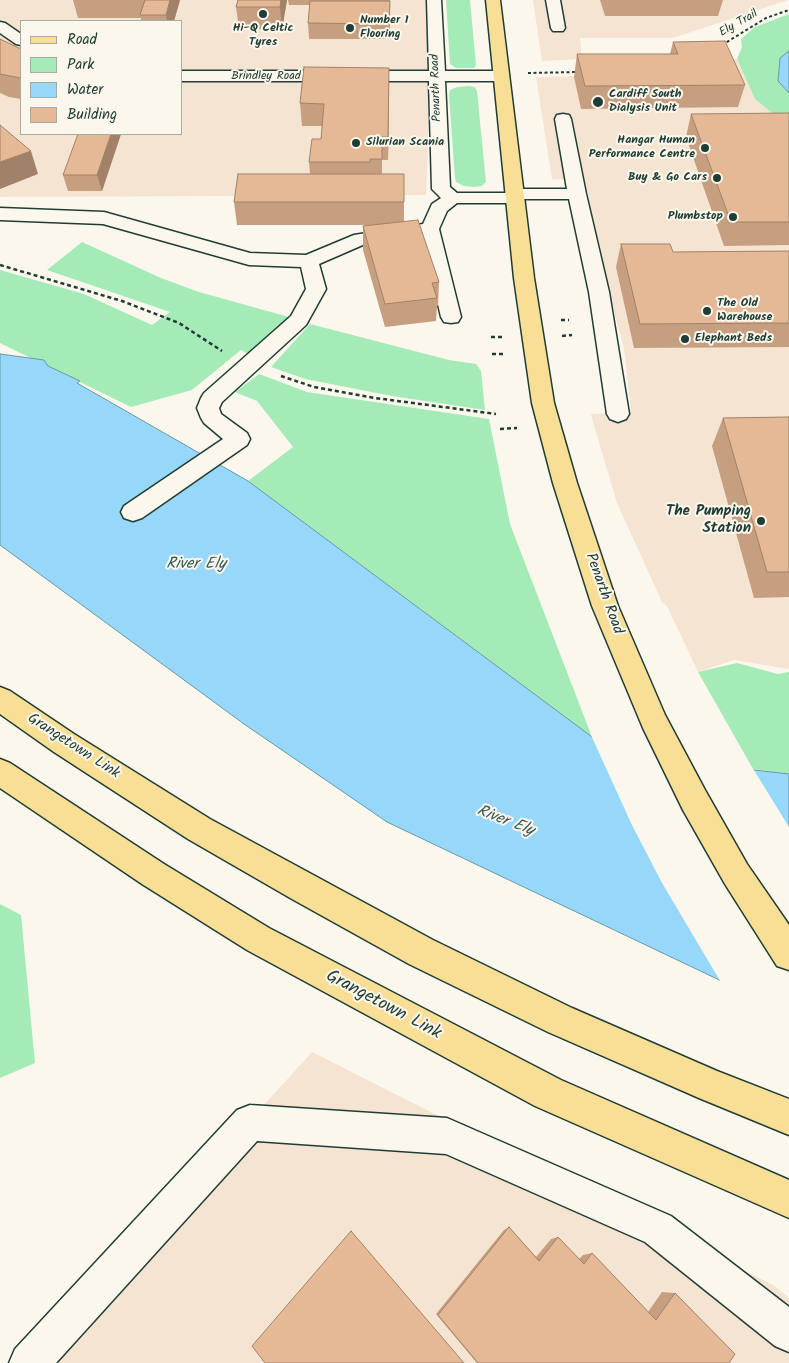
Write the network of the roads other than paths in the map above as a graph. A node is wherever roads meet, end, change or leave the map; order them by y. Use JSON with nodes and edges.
{"nodes":[{"id":1,"x":434,"y":0,"type":"edge"},
{"id":2,"x":493,"y":0,"type":"edge"},
{"id":3,"x":553,"y":0,"type":"edge"},
{"id":4,"x":0,"y":26,"type":"edge"},
{"id":5,"x":558,"y":28,"type":"dead end"},
{"id":6,"x":20,"y":40,"type":"edge"},
{"id":7,"x":182,"y":76,"type":"edge"},
{"id":8,"x":501,"y":76,"type":"junction"},
{"id":9,"x":436,"y":77,"type":"junction"},
{"id":10,"x":563,"y":119,"type":"dead end"},
{"id":11,"x":575,"y":186,"type":"junction"},
{"id":12,"x":515,"y":196,"type":"junction"},
{"id":13,"x":453,"y":198,"type":"junction"},
{"id":14,"x":0,"y":214,"type":"edge"},
{"id":15,"x":430,"y":229,"type":"junction"},
{"id":16,"x":309,"y":260,"type":"junction"},
{"id":17,"x":451,"y":317,"type":"dead end"},
{"id":18,"x":618,"y":414,"type":"dead end"},
{"id":19,"x":133,"y":512,"type":"dead end"},
{"id":20,"x":0,"y":698,"type":"edge"},
{"id":21,"x":0,"y":772,"type":"edge"},
{"id":22,"x":789,"y":954,"type":"edge"},
{"id":23,"x":789,"y":1117,"type":"edge"},
{"id":24,"x":789,"y":1200,"type":"edge"},
{"id":25,"x":789,"y":1332,"type":"edge"},
{"id":26,"x":29,"y":1363,"type":"edge"}],
"edges":[{"from":1,"to":9,"type":"street","name":"Penarth Road"},
{"from":2,"to":8,"type":"main road","name":"Penarth Road"},
{"from":3,"to":5,"type":"street"},
{"from":4,"to":6,"type":"street"},
{"from":7,"to":9,"type":"street","name":"Brindley Road"},
{"from":8,"to":9,"type":"street","name":"Brindley Road"},
{"from":8,"to":12,"type":"main road","name":"Penarth Road"},
{"from":9,"to":13,"type":"street","name":"Penarth Road"},
{"from":10,"to":11,"type":"street"},
{"from":11,"to":12,"type":"street"},
{"from":11,"to":18,"type":"street"},
{"from":12,"to":13,"type":"street"},
{"from":12,"to":22,"type":"main road","name":"Penarth Road"},
{"from":13,"to":15,"type":"street"},
{"from":14,"to":16,"type":"street"},
{"from":15,"to":16,"type":"street"},
{"from":15,"to":17,"type":"street"},
{"from":16,"to":19,"type":"street"},
{"from":20,"to":23,"type":"main road","name":"Grangetown Link"},
{"from":21,"to":24,"type":"main road","name":"Grangetown Link"},
{"from":25,"to":26,"type":"street"}]}
